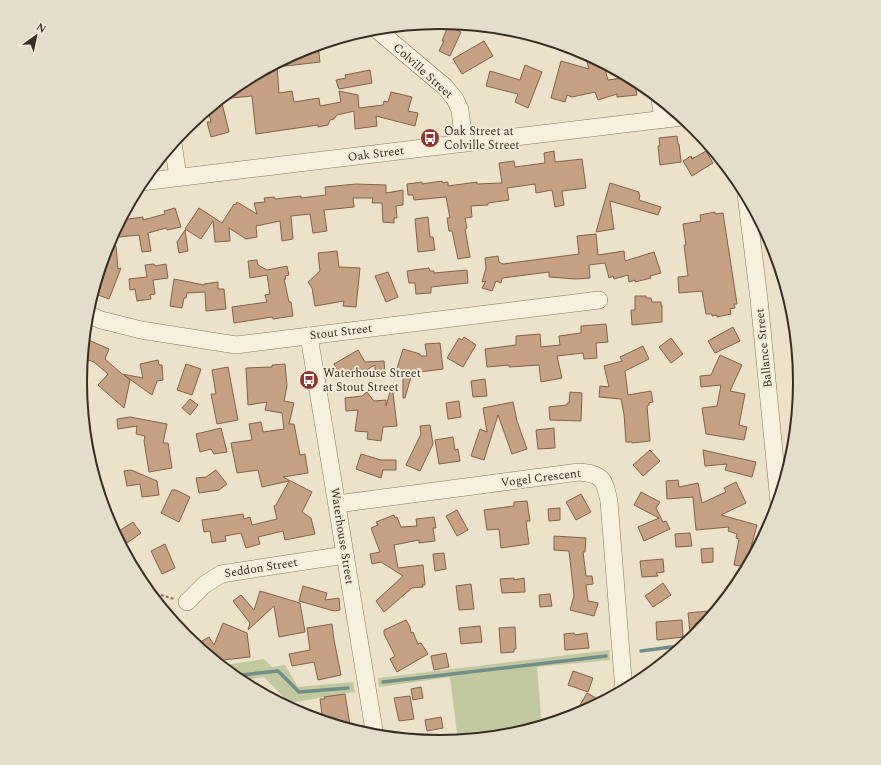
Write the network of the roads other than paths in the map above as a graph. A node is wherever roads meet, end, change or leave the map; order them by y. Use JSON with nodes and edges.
{"nodes":[{"id":1,"x":382,"y":34,"type":"edge"},
{"id":2,"x":661,"y":106,"type":"edge"},
{"id":3,"x":675,"y":118,"type":"edge"},
{"id":4,"x":663,"y":119,"type":"junction"},
{"id":5,"x":464,"y":143,"type":"junction"},
{"id":6,"x":174,"y":150,"type":"edge"},
{"id":7,"x":178,"y":177,"type":"junction"},
{"id":8,"x":151,"y":181,"type":"edge"},
{"id":9,"x":748,"y":207,"type":"edge"},
{"id":10,"x":599,"y":300,"type":"dead end"},
{"id":11,"x":93,"y":317,"type":"edge"},
{"id":12,"x":309,"y":336,"type":"junction"},
{"id":13,"x":778,"y":488,"type":"edge"},
{"id":14,"x":337,"y":504,"type":"junction"},
{"id":15,"x":345,"y":555,"type":"junction"},
{"id":16,"x":187,"y":602,"type":"road end"},
{"id":17,"x":624,"y":685,"type":"edge"},
{"id":18,"x":374,"y":729,"type":"edge"}],
"edges":[{"from":1,"to":5,"type":"street","name":"Colville Street"},
{"from":2,"to":4,"type":"street"},
{"from":3,"to":4,"type":"street","name":"Oak Street"},
{"from":4,"to":5,"type":"street","name":"Oak Street"},
{"from":5,"to":7,"type":"street","name":"Oak Street"},
{"from":6,"to":7,"type":"street"},
{"from":7,"to":8,"type":"street","name":"Oak Street"},
{"from":9,"to":13,"type":"street","name":"Ballance Street"},
{"from":10,"to":12,"type":"street","name":"Stout Street"},
{"from":11,"to":12,"type":"street","name":"Stout Street"},
{"from":12,"to":14,"type":"street","name":"Waterhouse Street"},
{"from":14,"to":15,"type":"street","name":"Waterhouse Street"},
{"from":14,"to":17,"type":"street","name":"Vogel Crescent"},
{"from":15,"to":16,"type":"street","name":"Seddon Street"},
{"from":15,"to":18,"type":"street","name":"Waterhouse Street"}]}
